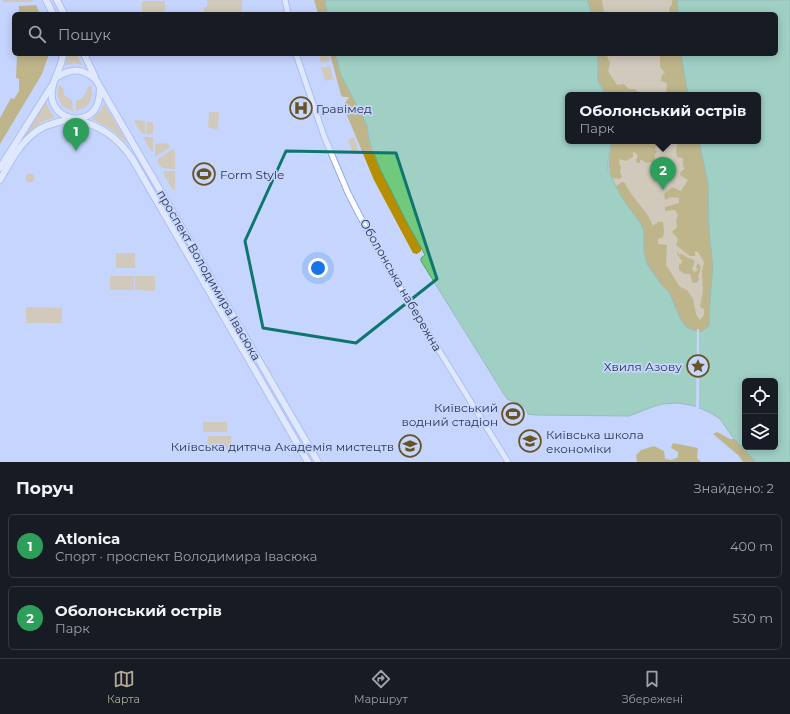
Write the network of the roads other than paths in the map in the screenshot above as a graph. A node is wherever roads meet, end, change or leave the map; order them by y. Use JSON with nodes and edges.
{"nodes":[{"id":1,"x":46,"y":0,"type":"edge"},
{"id":2,"x":57,"y":0,"type":"edge"},
{"id":3,"x":285,"y":0,"type":"edge"},
{"id":4,"x":52,"y":12,"type":"edge"},
{"id":5,"x":63,"y":12,"type":"edge"},
{"id":6,"x":288,"y":12,"type":"edge"},
{"id":7,"x":62,"y":56,"type":"edge"},
{"id":8,"x":85,"y":56,"type":"edge"},
{"id":9,"x":297,"y":56,"type":"edge"},
{"id":10,"x":57,"y":77,"type":"junction"},
{"id":11,"x":96,"y":80,"type":"junction"},
{"id":12,"x":53,"y":84,"type":"junction"},
{"id":13,"x":100,"y":88,"type":"junction"},
{"id":14,"x":73,"y":119,"type":"junction"},
{"id":15,"x":0,"y":168,"type":"edge"},
{"id":16,"x":0,"y":180,"type":"edge"},
{"id":17,"x":308,"y":462,"type":"edge"},
{"id":18,"x":318,"y":462,"type":"edge"},
{"id":19,"x":508,"y":462,"type":"edge"}],
"edges":[{"from":1,"to":4,"type":"main road"},
{"from":2,"to":5,"type":"main road"},
{"from":3,"to":6,"type":"street"},
{"from":7,"to":10,"type":"main road"},
{"from":8,"to":11,"type":"main road"},
{"from":9,"to":19,"type":"street","name":"Оболонська набережна"},
{"from":10,"to":11,"type":"main road"},
{"from":10,"to":12,"type":"main road"},
{"from":11,"to":13,"type":"main road"},
{"from":12,"to":14,"type":"main road"},
{"from":12,"to":15,"type":"main road"},
{"from":13,"to":14,"type":"main road"},
{"from":13,"to":18,"type":"main road","name":"проспект Володимира Івасюка"},
{"from":14,"to":16,"type":"main road"},
{"from":14,"to":17,"type":"main road","name":"проспект Володимира Івасюка"}]}
